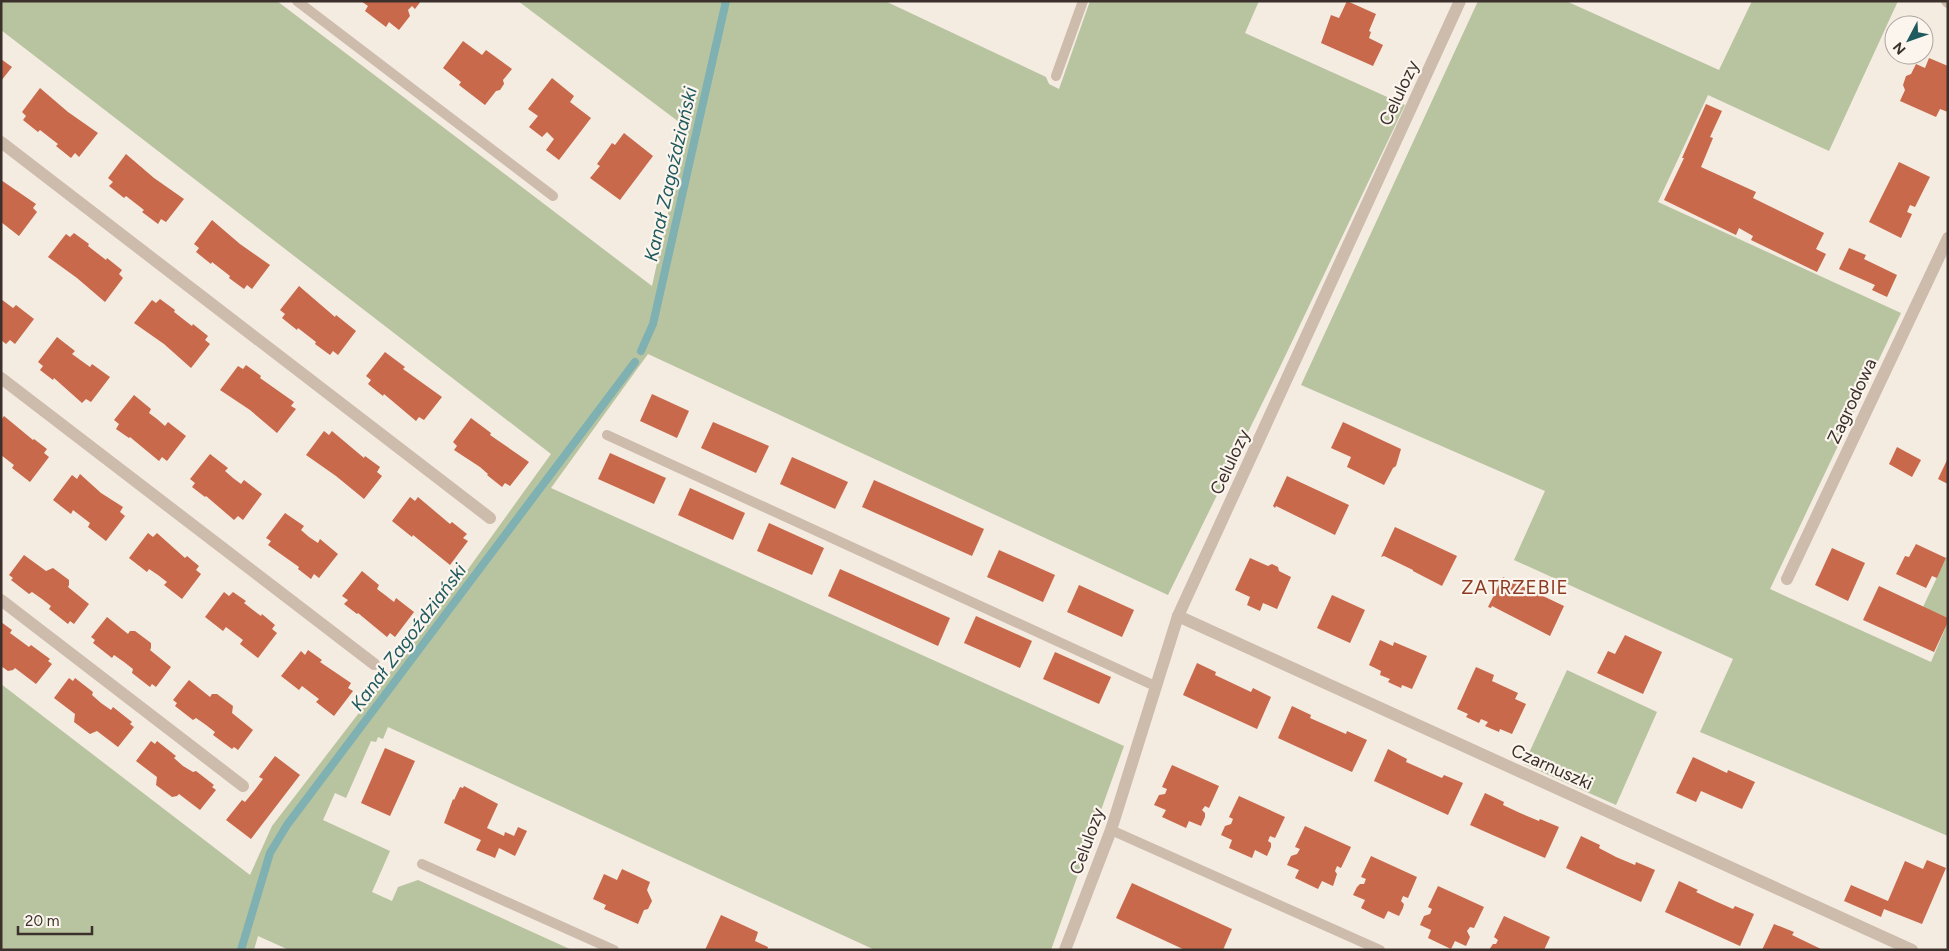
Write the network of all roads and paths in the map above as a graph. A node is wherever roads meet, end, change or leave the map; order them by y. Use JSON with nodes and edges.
{"nodes":[{"id":1,"x":297,"y":1,"type":"edge"},
{"id":2,"x":1083,"y":1,"type":"edge"},
{"id":3,"x":1460,"y":1,"type":"edge"},
{"id":4,"x":1056,"y":76,"type":"dead end"},
{"id":5,"x":1,"y":142,"type":"edge"},
{"id":6,"x":553,"y":196,"type":"dead end"},
{"id":7,"x":1948,"y":238,"type":"edge"},
{"id":8,"x":1,"y":378,"type":"edge"},
{"id":9,"x":607,"y":435,"type":"dead end"},
{"id":10,"x":490,"y":518,"type":"dead end"},
{"id":11,"x":1787,"y":580,"type":"dead end"},
{"id":12,"x":1,"y":600,"type":"edge"},
{"id":13,"x":1178,"y":616,"type":"junction"},
{"id":14,"x":374,"y":664,"type":"dead end"},
{"id":15,"x":1155,"y":686,"type":"junction"},
{"id":16,"x":243,"y":786,"type":"dead end"},
{"id":17,"x":1111,"y":830,"type":"junction"},
{"id":18,"x":422,"y":864,"type":"dead end"},
{"id":19,"x":1898,"y":947,"type":"edge"},
{"id":20,"x":614,"y":950,"type":"edge"},
{"id":21,"x":1065,"y":950,"type":"edge"},
{"id":22,"x":1380,"y":950,"type":"edge"},
{"id":23,"x":1912,"y":950,"type":"edge"}],
"edges":[{"from":1,"to":6,"type":"lane"},
{"from":2,"to":4,"type":"lane"},
{"from":3,"to":13,"type":"street","name":"Celulozy"},
{"from":5,"to":10,"type":"street"},
{"from":7,"to":11,"type":"street","name":"Zagrodowa"},
{"from":8,"to":14,"type":"street"},
{"from":9,"to":15,"type":"lane"},
{"from":12,"to":16,"type":"street"},
{"from":13,"to":15,"type":"street","name":"Celulozy"},
{"from":13,"to":19,"type":"street","name":"Czarnuszki"},
{"from":15,"to":17,"type":"street","name":"Celulozy"},
{"from":17,"to":21,"type":"street","name":"Celulozy"},
{"from":17,"to":22,"type":"lane"},
{"from":18,"to":20,"type":"lane"},
{"from":19,"to":23,"type":"street","name":"Czarnuszki"}]}
